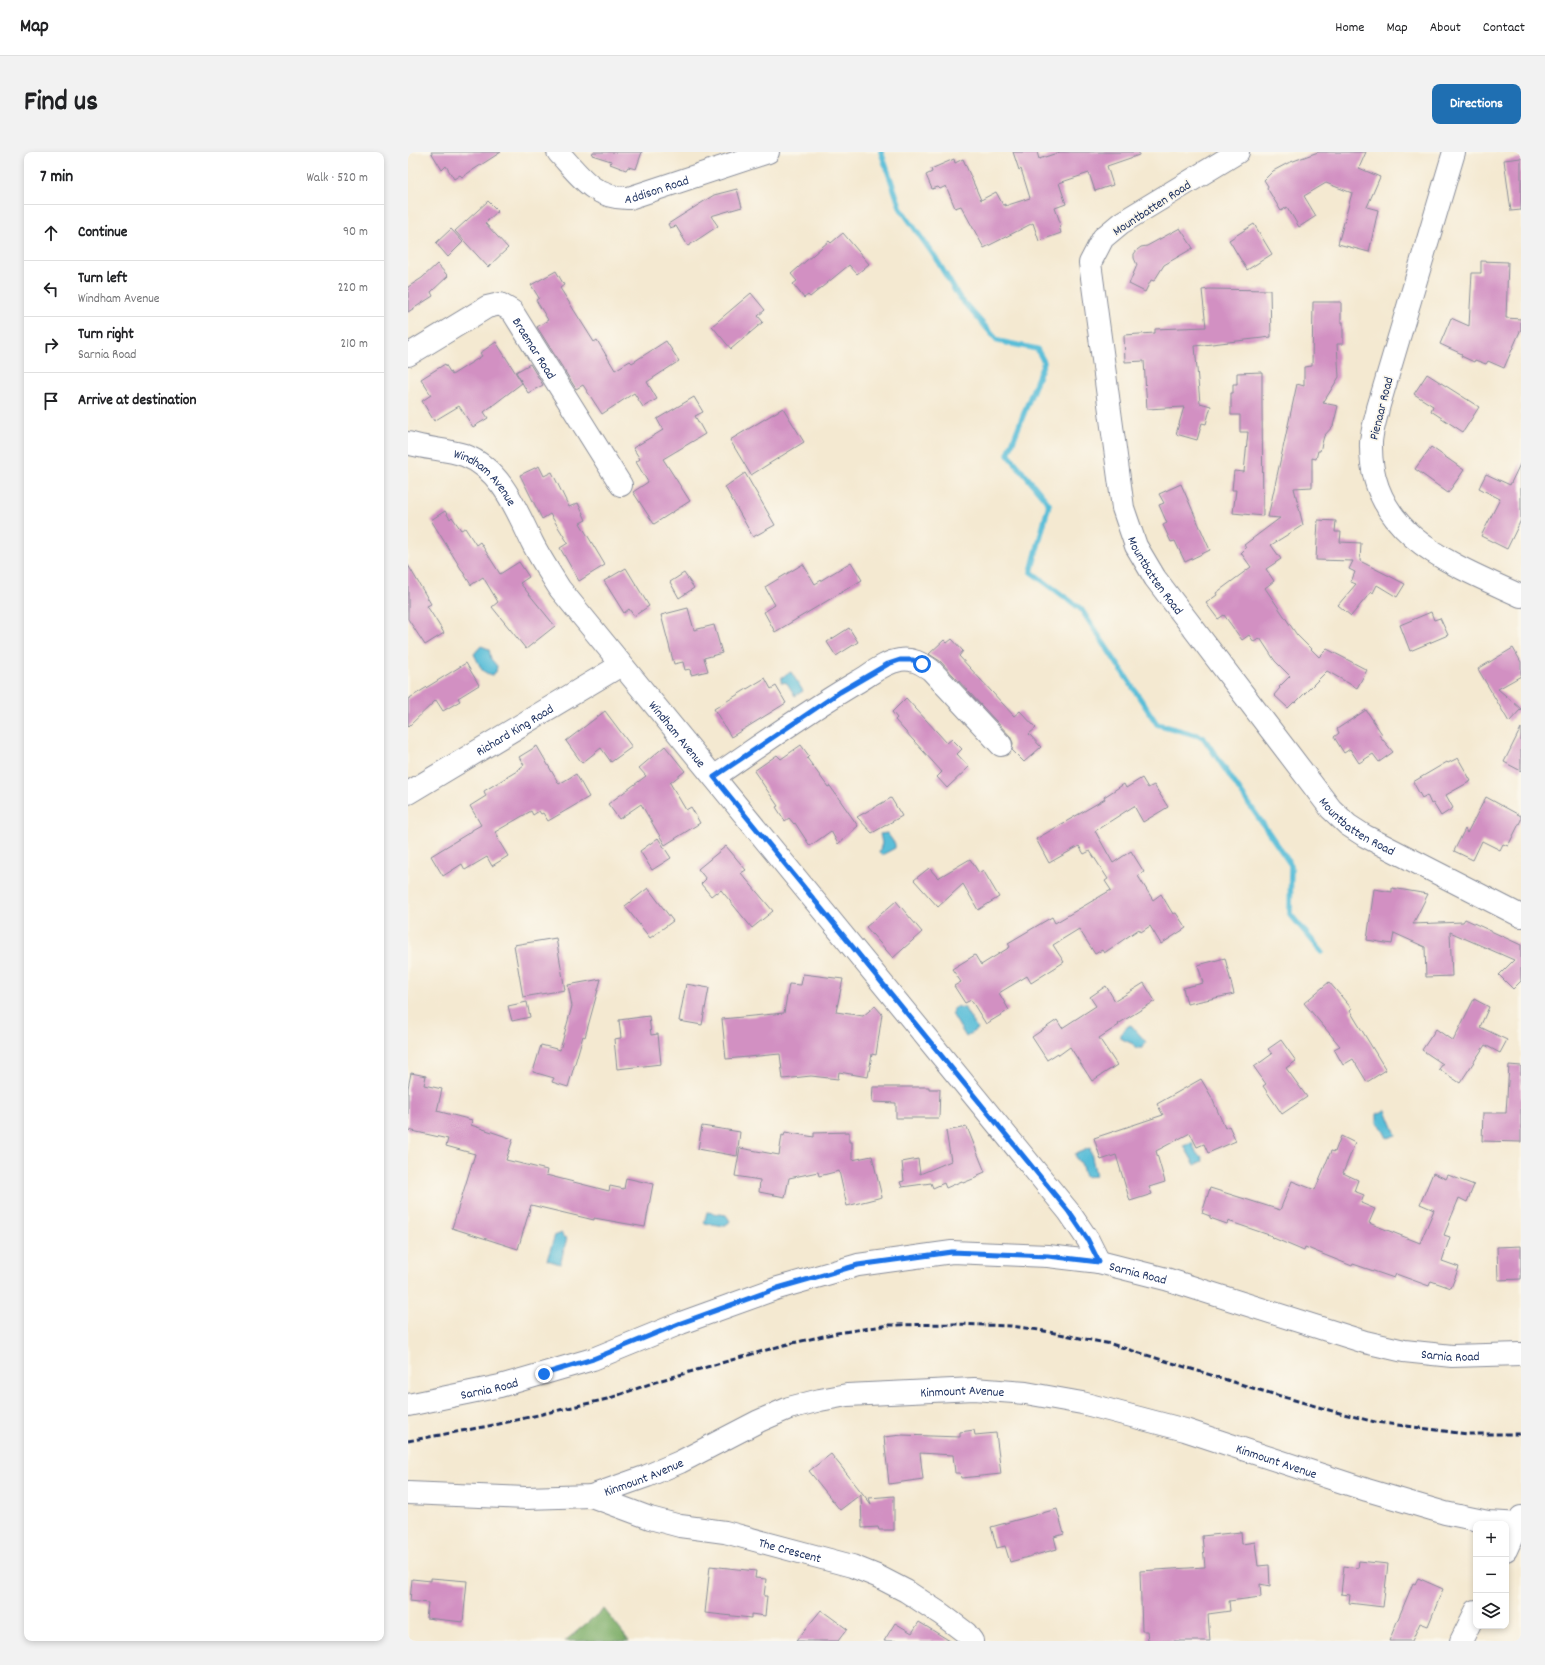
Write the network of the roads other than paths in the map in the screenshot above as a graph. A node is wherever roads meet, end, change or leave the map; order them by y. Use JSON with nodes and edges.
{"nodes":[{"id":1,"x":558,"y":152,"type":"edge"},
{"id":2,"x":768,"y":152,"type":"edge"},
{"id":3,"x":1238,"y":152,"type":"edge"},
{"id":4,"x":1454,"y":152,"type":"edge"},
{"id":5,"x":408,"y":355,"type":"edge"},
{"id":6,"x":408,"y":443,"type":"edge"},
{"id":7,"x":621,"y":486,"type":"dead end"},
{"id":8,"x":1521,"y":596,"type":"edge"},
{"id":9,"x":621,"y":665,"type":"junction"},
{"id":10,"x":1000,"y":746,"type":"dead end"},
{"id":11,"x":714,"y":777,"type":"junction"},
{"id":12,"x":408,"y":793,"type":"edge"},
{"id":13,"x":1521,"y":916,"type":"edge"},
{"id":14,"x":1099,"y":1262,"type":"junction"},
{"id":15,"x":1521,"y":1354,"type":"edge"},
{"id":16,"x":408,"y":1405,"type":"edge"},
{"id":17,"x":408,"y":1493,"type":"edge"},
{"id":18,"x":591,"y":1496,"type":"junction"},
{"id":19,"x":1520,"y":1521,"type":"edge"},
{"id":20,"x":1509,"y":1544,"type":"edge"},
{"id":21,"x":1473,"y":1617,"type":"edge"},
{"id":22,"x":972,"y":1641,"type":"edge"},
{"id":23,"x":1461,"y":1641,"type":"edge"}],
"edges":[{"from":1,"to":2,"type":"street","name":"Addison Road"},
{"from":3,"to":13,"type":"street","name":"Mountbatten Road"},
{"from":4,"to":8,"type":"street","name":"Pienaar Road"},
{"from":5,"to":7,"type":"street","name":"Braemar Road"},
{"from":6,"to":9,"type":"street","name":"Windham Avenue"},
{"from":9,"to":11,"type":"street","name":"Windham Avenue"},
{"from":9,"to":12,"type":"street","name":"Richard King Road"},
{"from":10,"to":11,"type":"street"},
{"from":11,"to":14,"type":"street","name":"Windham Avenue"},
{"from":14,"to":15,"type":"street","name":"Sarnia Road"},
{"from":14,"to":16,"type":"street","name":"Sarnia Road"},
{"from":17,"to":18,"type":"street","name":"Kinmount Avenue"},
{"from":18,"to":19,"type":"street","name":"Kinmount Avenue"},
{"from":18,"to":22,"type":"street","name":"The Crescent"},
{"from":19,"to":20,"type":"street"},
{"from":21,"to":23,"type":"street"}]}
